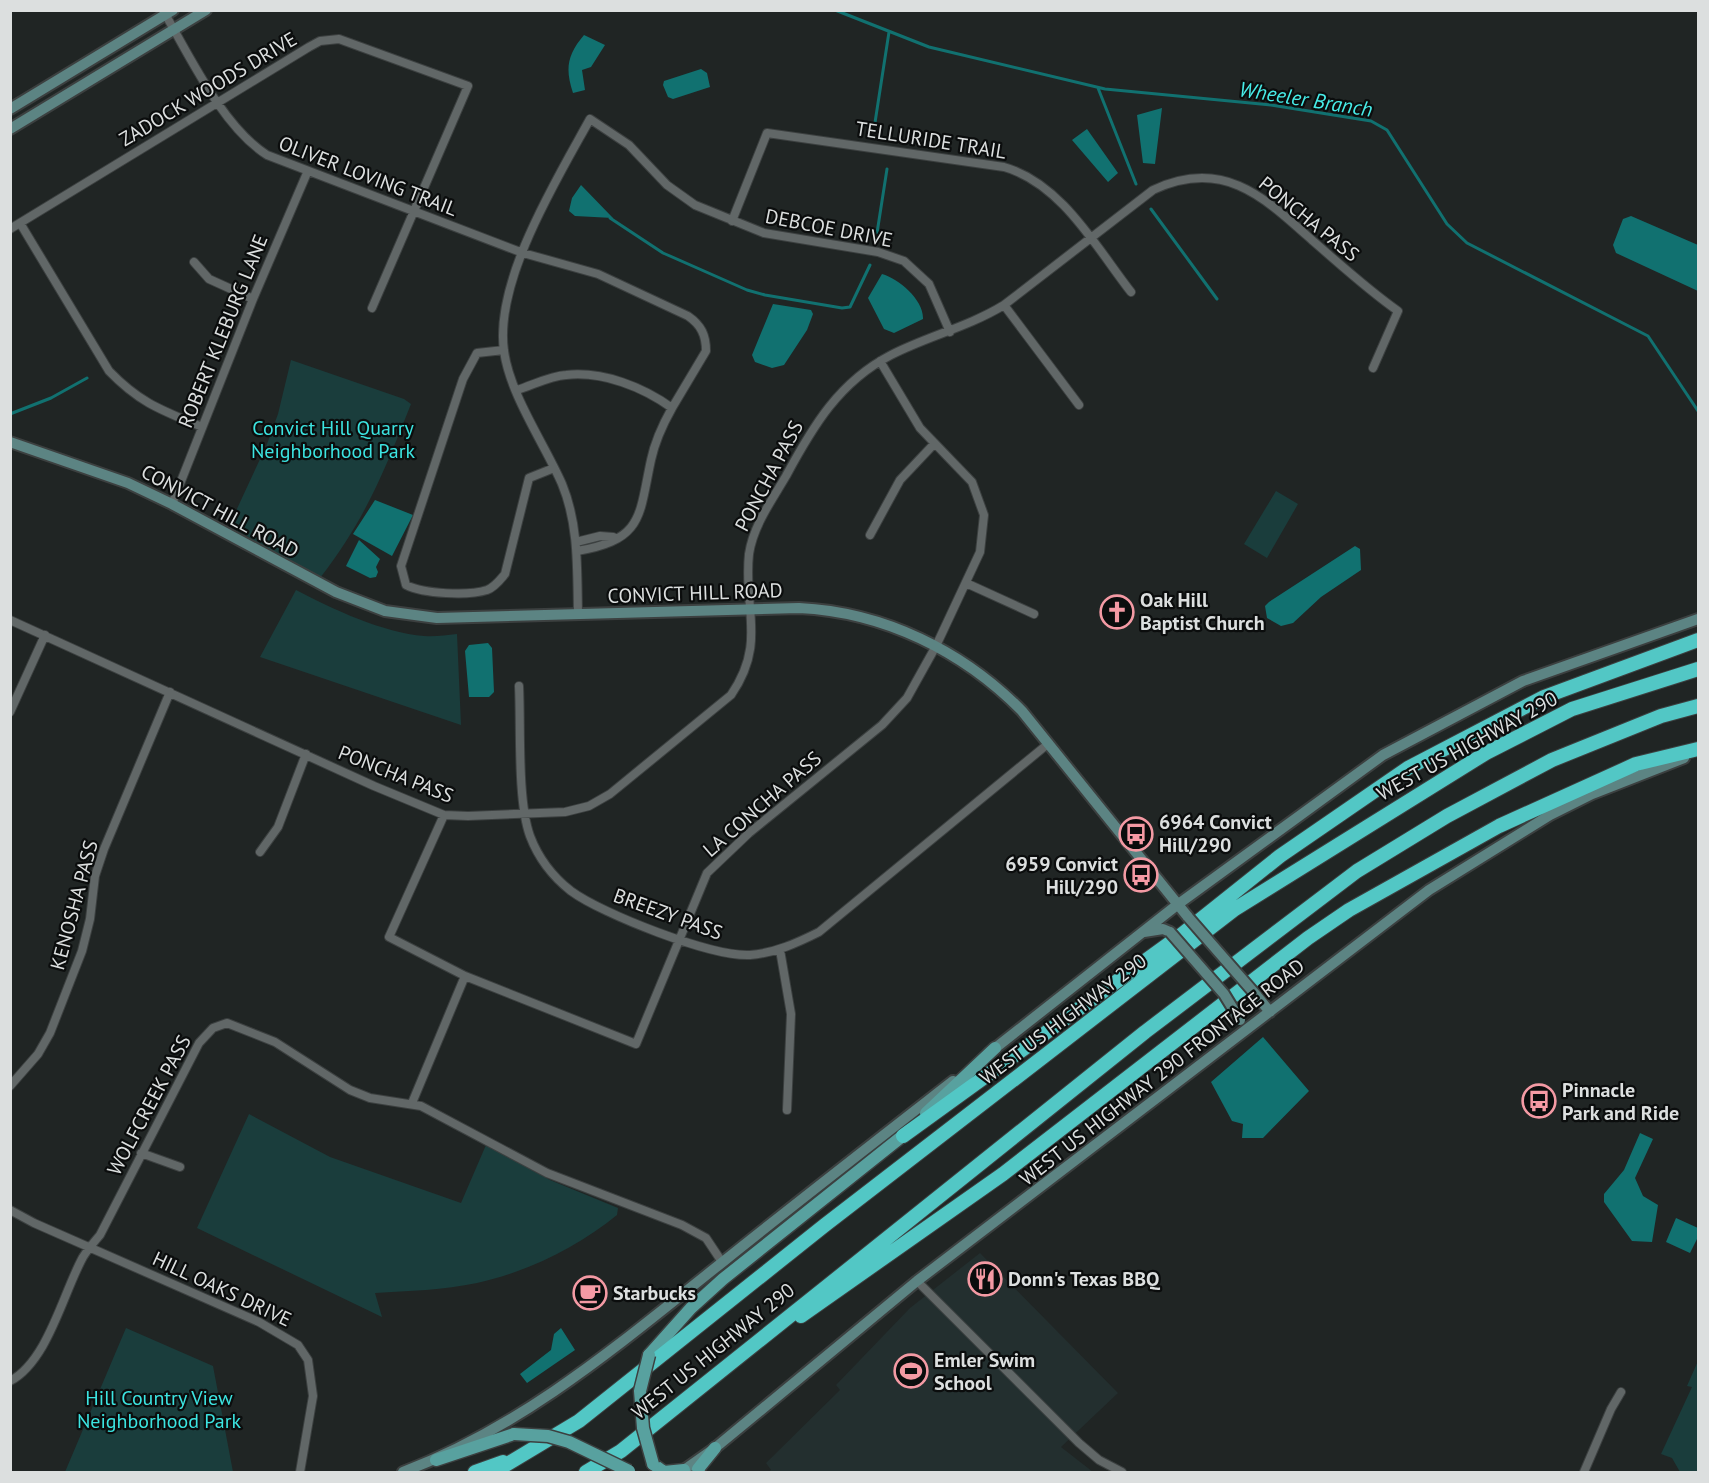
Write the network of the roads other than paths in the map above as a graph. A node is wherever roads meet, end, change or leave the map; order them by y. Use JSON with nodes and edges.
{"nodes":[{"id":1,"x":206,"y":10,"type":"edge"},
{"id":2,"x":167,"y":12,"type":"edge"},
{"id":3,"x":174,"y":30,"type":"junction"},
{"id":4,"x":219,"y":103,"type":"junction"},
{"id":5,"x":10,"y":109,"type":"edge"},
{"id":6,"x":10,"y":129,"type":"edge"},
{"id":7,"x":307,"y":173,"type":"junction"},
{"id":8,"x":414,"y":212,"type":"junction"},
{"id":9,"x":732,"y":221,"type":"junction"},
{"id":10,"x":20,"y":223,"type":"junction"},
{"id":11,"x":10,"y":229,"type":"edge"},
{"id":12,"x":1089,"y":238,"type":"junction"},
{"id":13,"x":523,"y":253,"type":"junction"},
{"id":14,"x":194,"y":262,"type":"dead end"},
{"id":15,"x":1131,"y":292,"type":"dead end"},
{"id":16,"x":253,"y":299,"type":"junction"},
{"id":17,"x":1004,"y":305,"type":"junction"},
{"id":18,"x":372,"y":308,"type":"dead end"},
{"id":19,"x":950,"y":332,"type":"junction"},
{"id":20,"x":504,"y":350,"type":"junction"},
{"id":21,"x":880,"y":361,"type":"junction"},
{"id":22,"x":1373,"y":368,"type":"dead end"},
{"id":23,"x":517,"y":390,"type":"junction"},
{"id":24,"x":1079,"y":405,"type":"dead end"},
{"id":25,"x":672,"y":408,"type":"junction"},
{"id":26,"x":202,"y":427,"type":"junction"},
{"id":27,"x":10,"y":442,"type":"edge"},
{"id":28,"x":934,"y":444,"type":"junction"},
{"id":29,"x":554,"y":468,"type":"junction"},
{"id":30,"x":172,"y":504,"type":"junction"},
{"id":31,"x":870,"y":535,"type":"dead end"},
{"id":32,"x":576,"y":547,"type":"junction"},
{"id":33,"x":966,"y":582,"type":"junction"},
{"id":34,"x":751,"y":609,"type":"junction"},
{"id":35,"x":578,"y":614,"type":"junction"},
{"id":36,"x":1034,"y":614,"type":"dead end"},
{"id":37,"x":1698,"y":619,"type":"edge"},
{"id":38,"x":10,"y":620,"type":"edge"},
{"id":39,"x":45,"y":635,"type":"junction"},
{"id":40,"x":1698,"y":640,"type":"edge"},
{"id":41,"x":936,"y":646,"type":"junction"},
{"id":42,"x":1698,"y":669,"type":"edge"},
{"id":43,"x":519,"y":686,"type":"dead end"},
{"id":44,"x":170,"y":692,"type":"junction"},
{"id":45,"x":1698,"y":706,"type":"edge"},
{"id":46,"x":10,"y":712,"type":"edge"},
{"id":47,"x":1049,"y":743,"type":"junction"},
{"id":48,"x":1698,"y":751,"type":"edge"},
{"id":49,"x":306,"y":754,"type":"junction"},
{"id":50,"x":444,"y":815,"type":"junction"},
{"id":51,"x":524,"y":815,"type":"junction"},
{"id":52,"x":260,"y":852,"type":"dead end"},
{"id":53,"x":1177,"y":905,"type":"junction"},
{"id":54,"x":1142,"y":932,"type":"junction"},
{"id":55,"x":1176,"y":933,"type":"junction"},
{"id":56,"x":678,"y":939,"type":"junction"},
{"id":57,"x":780,"y":950,"type":"junction"},
{"id":58,"x":465,"y":976,"type":"junction"},
{"id":59,"x":1270,"y":1012,"type":"junction"},
{"id":60,"x":1088,"y":1024,"type":"junction"},
{"id":61,"x":1234,"y":1040,"type":"junction"},
{"id":62,"x":995,"y":1048,"type":"junction"},
{"id":63,"x":10,"y":1086,"type":"edge"},
{"id":64,"x":412,"y":1103,"type":"junction"},
{"id":65,"x":787,"y":1110,"type":"dead end"},
{"id":66,"x":903,"y":1136,"type":"junction"},
{"id":67,"x":141,"y":1153,"type":"junction"},
{"id":68,"x":180,"y":1167,"type":"dead end"},
{"id":69,"x":10,"y":1210,"type":"edge"},
{"id":70,"x":91,"y":1247,"type":"junction"},
{"id":71,"x":723,"y":1262,"type":"junction"},
{"id":72,"x":917,"y":1281,"type":"junction"},
{"id":73,"x":10,"y":1381,"type":"edge"},
{"id":74,"x":1621,"y":1392,"type":"dead end"},
{"id":75,"x":686,"y":1396,"type":"junction"},
{"id":76,"x":715,"y":1448,"type":"junction"},
{"id":77,"x":536,"y":1449,"type":"junction"},
{"id":78,"x":436,"y":1460,"type":"junction"},
{"id":79,"x":655,"y":1468,"type":"edge"},
{"id":80,"x":682,"y":1471,"type":"edge"},
{"id":81,"x":631,"y":1472,"type":"edge"},
{"id":82,"x":300,"y":1473,"type":"edge"},
{"id":83,"x":403,"y":1473,"type":"edge"},
{"id":84,"x":475,"y":1473,"type":"edge"},
{"id":85,"x":494,"y":1473,"type":"edge"},
{"id":86,"x":586,"y":1473,"type":"edge"},
{"id":87,"x":699,"y":1473,"type":"edge"},
{"id":88,"x":1122,"y":1473,"type":"edge"},
{"id":89,"x":1584,"y":1473,"type":"edge"}],
"edges":[{"from":1,"to":3,"type":"main road"},
{"from":2,"to":3,"type":"street","name":"OLIVER LOVING TRAIL"},
{"from":2,"to":5,"type":"main road"},
{"from":3,"to":4,"type":"street","name":"OLIVER LOVING TRAIL"},
{"from":3,"to":6,"type":"main road"},
{"from":4,"to":7,"type":"street","name":"OLIVER LOVING TRAIL"},
{"from":4,"to":8,"type":"street","name":"ZADOCK WOODS DRIVE"},
{"from":4,"to":10,"type":"street","name":"ZADOCK WOODS DRIVE"},
{"from":7,"to":8,"type":"street","name":"OLIVER LOVING TRAIL"},
{"from":7,"to":16,"type":"street","name":"ROBERT KLEBURG LANE"},
{"from":8,"to":13,"type":"street","name":"OLIVER LOVING TRAIL"},
{"from":8,"to":18,"type":"street"},
{"from":9,"to":12,"type":"street","name":"TELLURIDE TRAIL"},
{"from":9,"to":13,"type":"street","name":"DEBCOE DRIVE"},
{"from":9,"to":19,"type":"street","name":"DEBCOE DRIVE"},
{"from":10,"to":11,"type":"street","name":"ZADOCK WOODS DRIVE"},
{"from":10,"to":26,"type":"street"},
{"from":12,"to":15,"type":"street","name":"TELLURIDE TRAIL"},
{"from":12,"to":17,"type":"street","name":"PONCHA PASS"},
{"from":12,"to":22,"type":"street","name":"PONCHA PASS"},
{"from":13,"to":20,"type":"street"},
{"from":13,"to":25,"type":"street","name":"OLIVER LOVING TRAIL"},
{"from":14,"to":16,"type":"street"},
{"from":16,"to":26,"type":"street","name":"ROBERT KLEBURG LANE"},
{"from":17,"to":19,"type":"street","name":"PONCHA PASS"},
{"from":17,"to":24,"type":"street"},
{"from":19,"to":21,"type":"street","name":"PONCHA PASS"},
{"from":20,"to":23,"type":"street"},
{"from":20,"to":29,"type":"street"},
{"from":21,"to":28,"type":"street","name":"LA CONCHA PASS"},
{"from":21,"to":34,"type":"street","name":"PONCHA PASS"},
{"from":23,"to":25,"type":"street"},
{"from":23,"to":29,"type":"street"},
{"from":25,"to":32,"type":"street","name":"OLIVER LOVING TRAIL"},
{"from":26,"to":30,"type":"street","name":"ROBERT KLEBURG LANE"},
{"from":27,"to":30,"type":"main road","name":"CONVICT HILL ROAD"},
{"from":28,"to":31,"type":"street"},
{"from":28,"to":33,"type":"street","name":"LA CONCHA PASS"},
{"from":29,"to":32,"type":"street"},
{"from":30,"to":35,"type":"main road","name":"CONVICT HILL ROAD"},
{"from":32,"to":35,"type":"street"},
{"from":33,"to":36,"type":"street"},
{"from":33,"to":41,"type":"street","name":"LA CONCHA PASS"},
{"from":34,"to":35,"type":"main road","name":"CONVICT HILL ROAD"},
{"from":34,"to":41,"type":"main road","name":"CONVICT HILL ROAD"},
{"from":34,"to":51,"type":"street","name":"PONCHA PASS"},
{"from":37,"to":53,"type":"main road","name":"WEST US HIGHWAY 290"},
{"from":38,"to":39,"type":"street","name":"PONCHA PASS"},
{"from":39,"to":44,"type":"street","name":"PONCHA PASS"},
{"from":39,"to":46,"type":"street"},
{"from":40,"to":55,"type":"highway"},
{"from":41,"to":47,"type":"main road","name":"CONVICT HILL ROAD"},
{"from":41,"to":56,"type":"street","name":"LA CONCHA PASS"},
{"from":42,"to":60,"type":"highway","name":"WEST US HIGHWAY 290"},
{"from":43,"to":51,"type":"street","name":"BREEZY PASS"},
{"from":44,"to":49,"type":"street","name":"PONCHA PASS"},
{"from":44,"to":63,"type":"street","name":"KENOSHA PASS"},
{"from":45,"to":75,"type":"highway","name":"WEST US HIGHWAY 290"},
{"from":47,"to":53,"type":"main road","name":"CONVICT HILL ROAD"},
{"from":47,"to":57,"type":"street","name":"BREEZY PASS"},
{"from":48,"to":59,"type":"main road","name":"WEST US HIGHWAY 290 FRONTAGE ROAD"},
{"from":48,"to":75,"type":"highway"},
{"from":49,"to":50,"type":"street","name":"PONCHA PASS"},
{"from":49,"to":52,"type":"street"},
{"from":50,"to":51,"type":"street","name":"PONCHA PASS"},
{"from":50,"to":58,"type":"street","name":"LA CONCHA PASS"},
{"from":51,"to":56,"type":"street","name":"BREEZY PASS"},
{"from":53,"to":54,"type":"main road","name":"WEST US HIGHWAY 290"},
{"from":53,"to":59,"type":"main road","name":"CONVICT HILL ROAD","bridge":true},
{"from":54,"to":55,"type":"main road"},
{"from":54,"to":62,"type":"main road","name":"WEST US HIGHWAY 290"},
{"from":55,"to":60,"type":"highway"},
{"from":55,"to":61,"type":"main road","bridge":true},
{"from":55,"to":66,"type":"highway"},
{"from":56,"to":57,"type":"street","name":"BREEZY PASS"},
{"from":56,"to":58,"type":"street","name":"LA CONCHA PASS"},
{"from":57,"to":65,"type":"street"},
{"from":58,"to":64,"type":"street"},
{"from":59,"to":61,"type":"main road","name":"WEST US HIGHWAY 290 FRONTAGE ROAD"},
{"from":60,"to":77,"type":"highway","name":"WEST US HIGHWAY 290"},
{"from":61,"to":72,"type":"main road","name":"WEST US HIGHWAY 290 FRONTAGE ROAD"},
{"from":62,"to":66,"type":"main road"},
{"from":62,"to":71,"type":"main road","name":"WEST US HIGHWAY 290"},
{"from":64,"to":67,"type":"street","name":"WOLFCREEK PASS"},
{"from":64,"to":71,"type":"street","name":"WOLFCREEK PASS"},
{"from":66,"to":79,"type":"main road","bridge":true},
{"from":67,"to":68,"type":"street"},
{"from":67,"to":70,"type":"street","name":"WOLFCREEK PASS"},
{"from":69,"to":70,"type":"street","name":"HILL OAKS DRIVE"},
{"from":70,"to":73,"type":"street","name":"WOLFCREEK PASS"},
{"from":70,"to":82,"type":"street","name":"HILL OAKS DRIVE"},
{"from":71,"to":78,"type":"main road"},
{"from":72,"to":76,"type":"main road","name":"WEST US HIGHWAY 290 FRONTAGE ROAD"},
{"from":72,"to":88,"type":"street"},
{"from":74,"to":89,"type":"street"},
{"from":75,"to":86,"type":"highway","name":"WEST US HIGHWAY 290"},
{"from":76,"to":80,"type":"main road","name":"WEST US HIGHWAY 290 FRONTAGE ROAD"},
{"from":76,"to":87,"type":"main road"},
{"from":77,"to":84,"type":"highway"},
{"from":77,"to":85,"type":"highway","name":"WEST US HIGHWAY 290"},
{"from":78,"to":81,"type":"main road","bridge":true},
{"from":78,"to":83,"type":"main road"},
{"from":79,"to":80,"type":"main road"}]}
